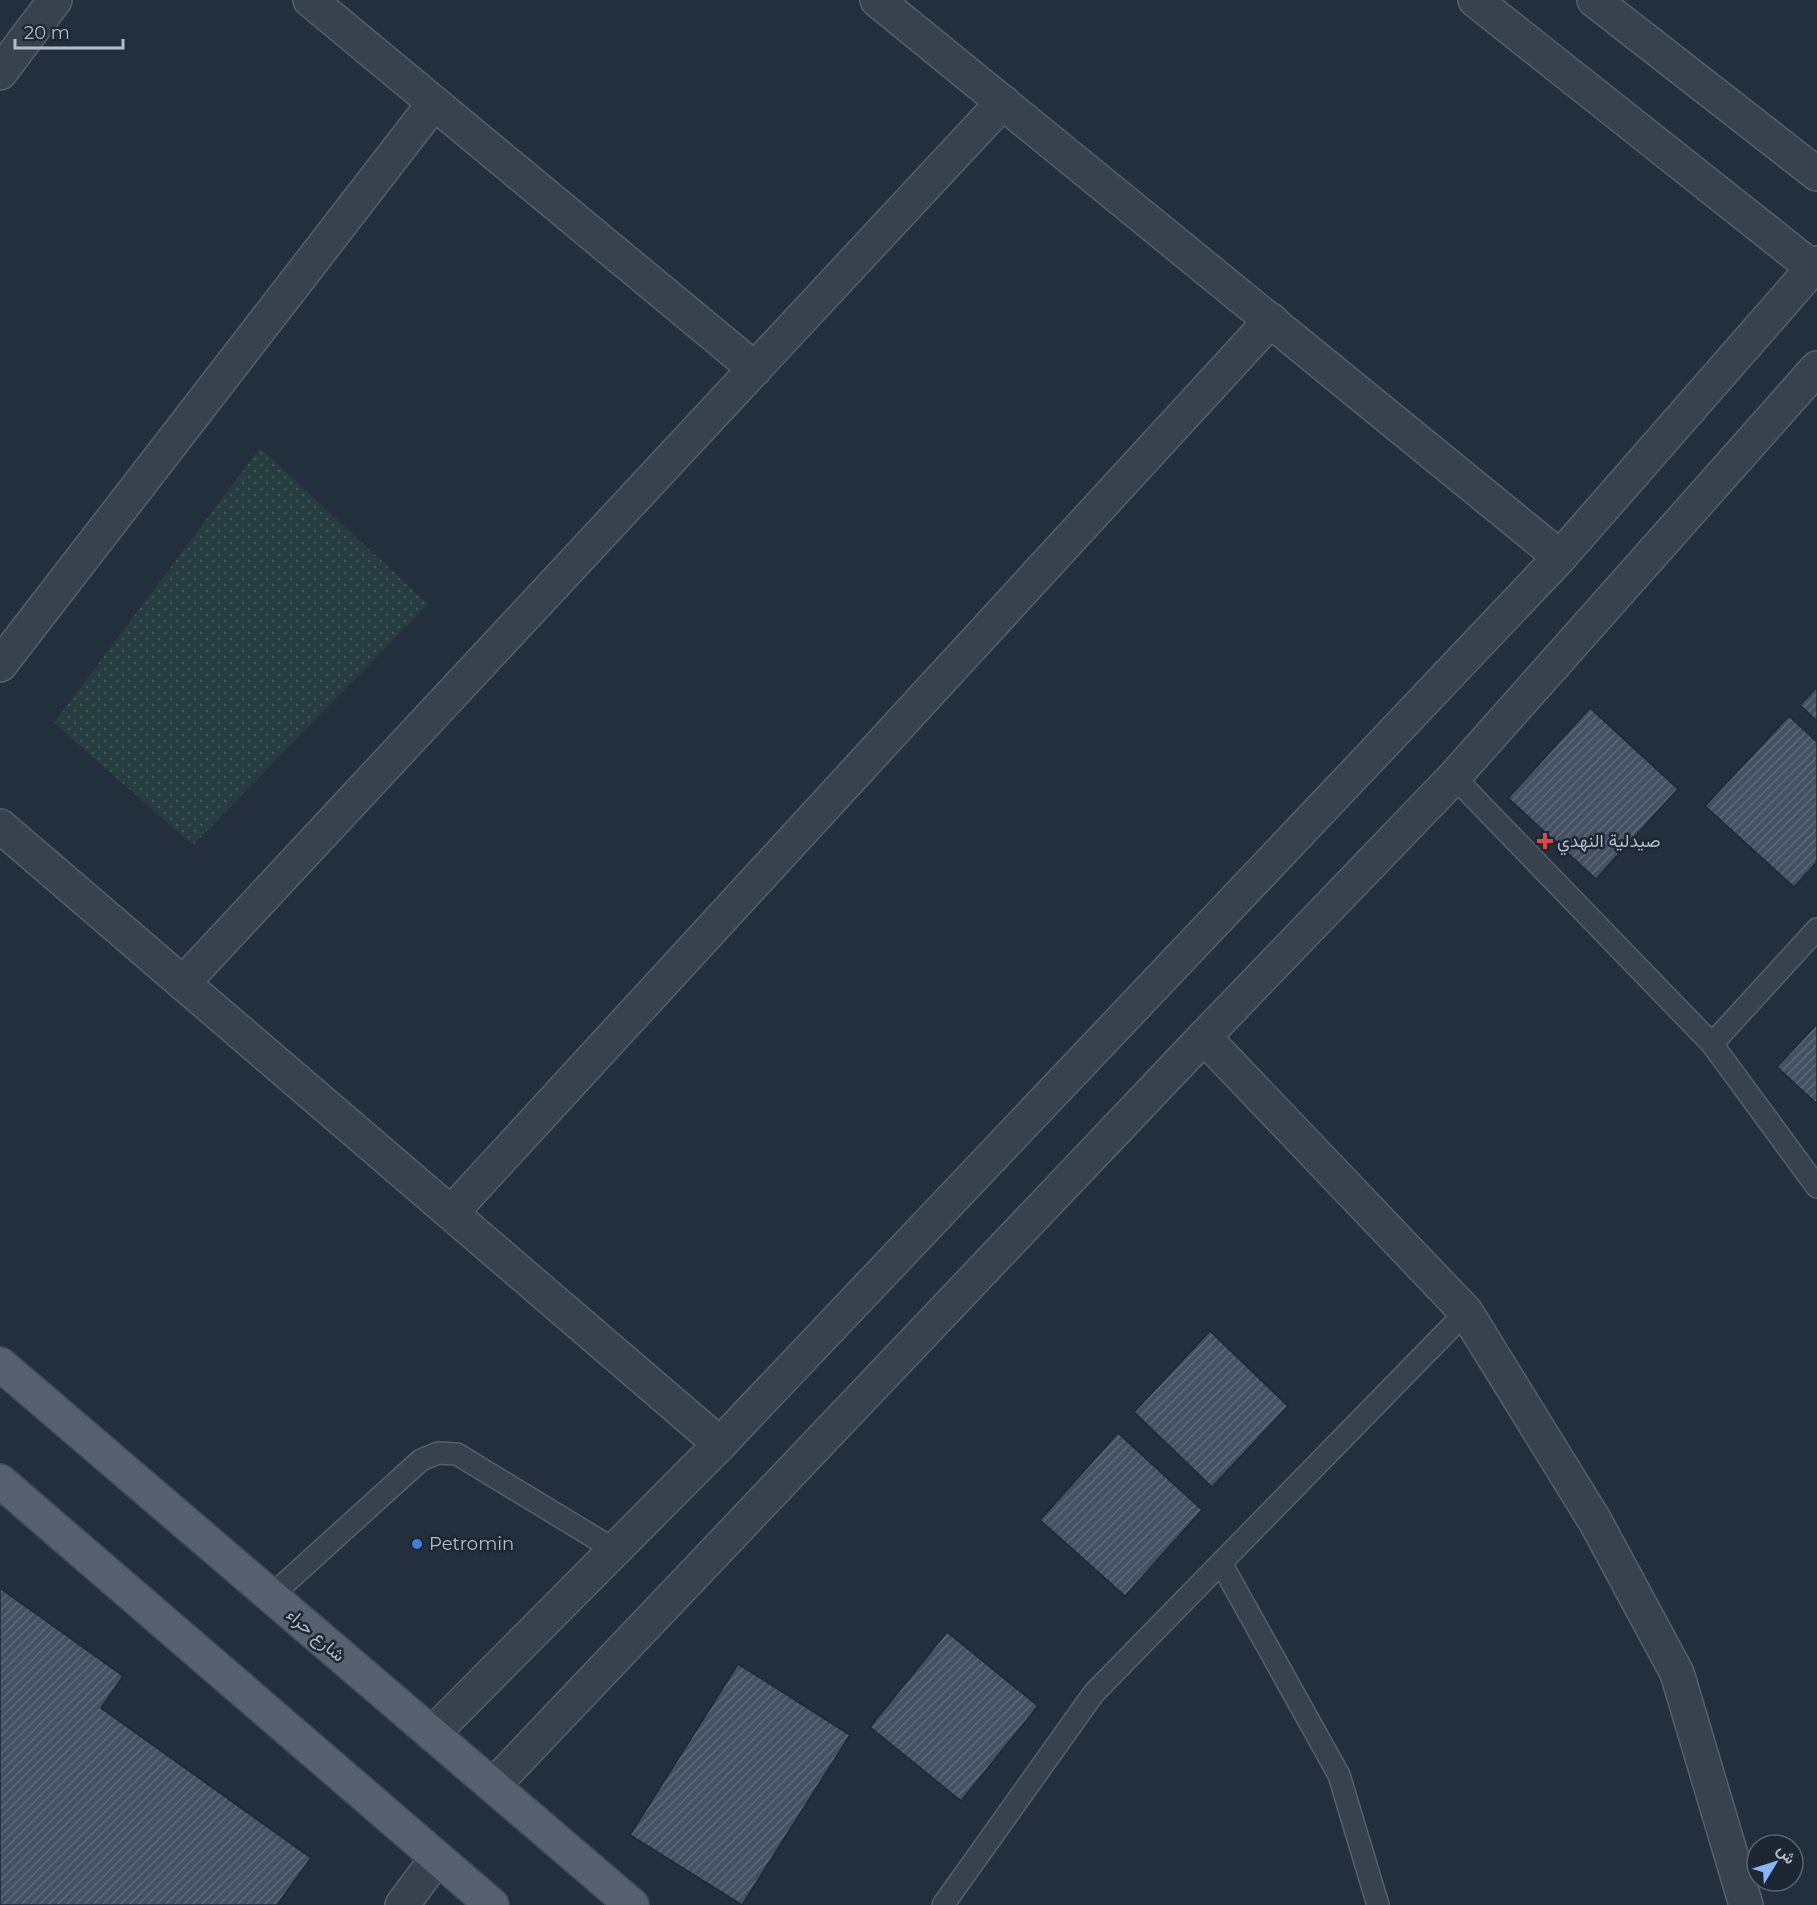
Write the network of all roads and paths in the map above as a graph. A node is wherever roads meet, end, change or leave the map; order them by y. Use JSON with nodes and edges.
{"nodes":[{"id":1,"x":55,"y":0,"type":"edge"},
{"id":2,"x":310,"y":0,"type":"edge"},
{"id":3,"x":877,"y":0,"type":"edge"},
{"id":4,"x":1475,"y":0,"type":"edge"},
{"id":5,"x":1594,"y":0,"type":"edge"},
{"id":6,"x":0,"y":73,"type":"edge"},
{"id":7,"x":1003,"y":102,"type":"junction"},
{"id":8,"x":434,"y":103,"type":"junction"},
{"id":9,"x":1817,"y":174,"type":"edge"},
{"id":10,"x":1815,"y":266,"type":"edge"},
{"id":11,"x":1271,"y":320,"type":"junction"},
{"id":12,"x":1817,"y":368,"type":"edge"},
{"id":13,"x":755,"y":369,"type":"junction"},
{"id":14,"x":1560,"y":556,"type":"junction"},
{"id":15,"x":0,"y":665,"type":"edge"},
{"id":16,"x":1454,"y":777,"type":"junction"},
{"id":17,"x":0,"y":826,"type":"edge"},
{"id":18,"x":1817,"y":929,"type":"edge"},
{"id":19,"x":183,"y":983,"type":"junction"},
{"id":20,"x":1204,"y":1037,"type":"junction"},
{"id":21,"x":1712,"y":1044,"type":"junction"},
{"id":22,"x":1817,"y":1187,"type":"edge"},
{"id":23,"x":451,"y":1213,"type":"junction"},
{"id":24,"x":1466,"y":1312,"type":"junction"},
{"id":25,"x":0,"y":1364,"type":"edge"},
{"id":26,"x":720,"y":1444,"type":"junction"},
{"id":27,"x":0,"y":1481,"type":"edge"},
{"id":28,"x":615,"y":1550,"type":"junction"},
{"id":29,"x":1221,"y":1563,"type":"junction"},
{"id":30,"x":271,"y":1596,"type":"junction"},
{"id":31,"x":432,"y":1734,"type":"junction"},
{"id":32,"x":493,"y":1786,"type":"junction"},
{"id":33,"x":437,"y":1858,"type":"junction"},
{"id":34,"x":402,"y":1905,"type":"edge"},
{"id":35,"x":492,"y":1905,"type":"edge"},
{"id":36,"x":632,"y":1905,"type":"edge"},
{"id":37,"x":944,"y":1905,"type":"edge"},
{"id":38,"x":1378,"y":1905,"type":"edge"},
{"id":39,"x":1746,"y":1905,"type":"edge"}],
"edges":[{"from":1,"to":6,"type":"street"},
{"from":2,"to":8,"type":"street"},
{"from":3,"to":7,"type":"street"},
{"from":4,"to":10,"type":"street"},
{"from":5,"to":9,"type":"street"},
{"from":7,"to":11,"type":"street"},
{"from":7,"to":13,"type":"street"},
{"from":8,"to":13,"type":"street"},
{"from":8,"to":15,"type":"street"},
{"from":10,"to":14,"type":"street"},
{"from":11,"to":14,"type":"street"},
{"from":11,"to":23,"type":"street"},
{"from":12,"to":16,"type":"street"},
{"from":13,"to":19,"type":"street"},
{"from":14,"to":26,"type":"street"},
{"from":16,"to":20,"type":"street"},
{"from":16,"to":21,"type":"lane"},
{"from":17,"to":19,"type":"street"},
{"from":18,"to":21,"type":"lane"},
{"from":19,"to":23,"type":"street"},
{"from":20,"to":24,"type":"street"},
{"from":20,"to":32,"type":"street"},
{"from":21,"to":22,"type":"lane"},
{"from":23,"to":26,"type":"street"},
{"from":24,"to":29,"type":"lane"},
{"from":24,"to":39,"type":"street"},
{"from":25,"to":30,"type":"main road","name":"شارع حراء"},
{"from":26,"to":28,"type":"street"},
{"from":27,"to":33,"type":"main road"},
{"from":28,"to":30,"type":"lane"},
{"from":28,"to":31,"type":"street"},
{"from":29,"to":37,"type":"lane"},
{"from":29,"to":38,"type":"lane"},
{"from":30,"to":31,"type":"main road","name":"شارع حراء"},
{"from":31,"to":32,"type":"main road","name":"شارع حراء"},
{"from":32,"to":36,"type":"main road","name":"شارع حراء"},
{"from":33,"to":34,"type":"street"},
{"from":33,"to":35,"type":"main road"}]}
